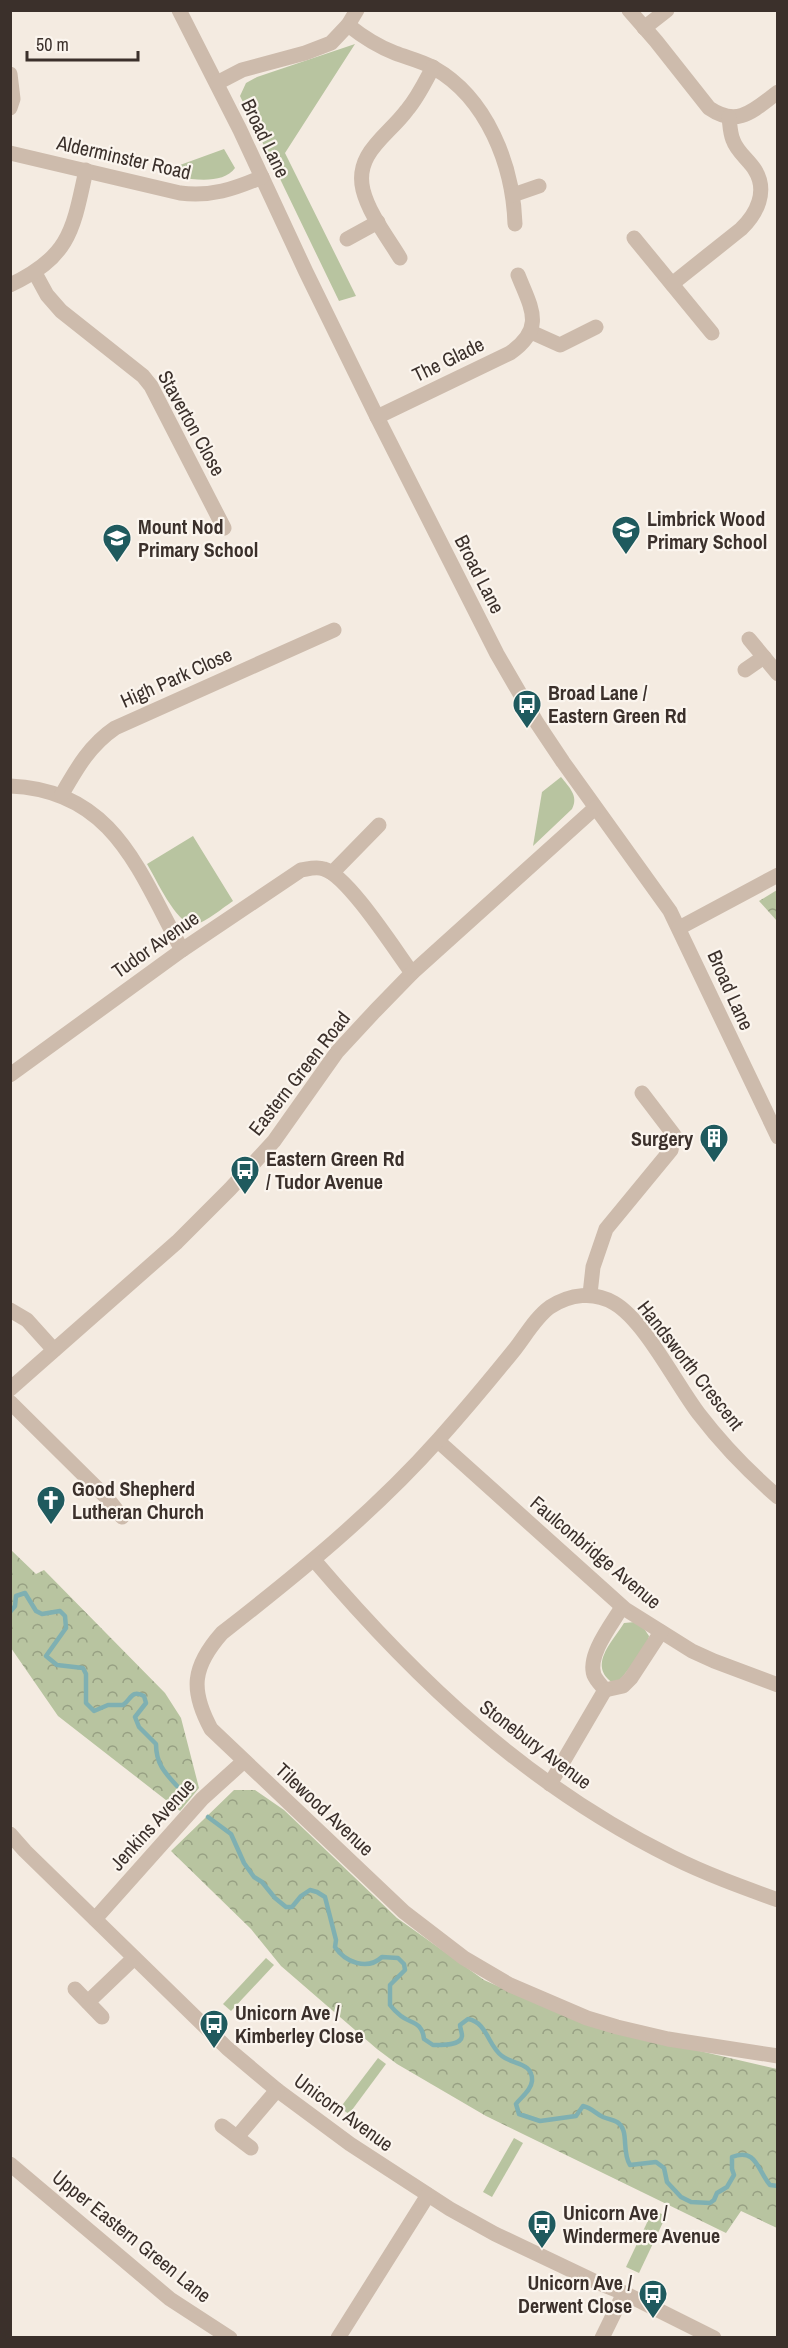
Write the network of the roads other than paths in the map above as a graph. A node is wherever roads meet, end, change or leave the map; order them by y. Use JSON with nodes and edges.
{"nodes":[{"id":1,"x":179,"y":10,"type":"edge"},
{"id":2,"x":357,"y":10,"type":"edge"},
{"id":3,"x":629,"y":10,"type":"edge"},
{"id":4,"x":667,"y":10,"type":"edge"},
{"id":5,"x":348,"y":26,"type":"junction"},
{"id":6,"x":644,"y":28,"type":"junction"},
{"id":7,"x":433,"y":67,"type":"junction"},
{"id":8,"x":10,"y":74,"type":"edge"},
{"id":9,"x":217,"y":83,"type":"junction"},
{"id":10,"x":777,"y":92,"type":"edge"},
{"id":11,"x":10,"y":108,"type":"edge"},
{"id":12,"x":729,"y":117,"type":"junction"},
{"id":13,"x":10,"y":153,"type":"edge"},
{"id":14,"x":86,"y":170,"type":"junction"},
{"id":15,"x":262,"y":177,"type":"junction"},
{"id":16,"x":539,"y":186,"type":"dead end"},
{"id":17,"x":513,"y":195,"type":"junction"},
{"id":18,"x":378,"y":222,"type":"junction"},
{"id":19,"x":515,"y":224,"type":"dead end"},
{"id":20,"x":634,"y":238,"type":"dead end"},
{"id":21,"x":347,"y":239,"type":"dead end"},
{"id":22,"x":400,"y":258,"type":"dead end"},
{"id":23,"x":35,"y":273,"type":"junction"},
{"id":24,"x":518,"y":275,"type":"dead end"},
{"id":25,"x":672,"y":284,"type":"junction"},
{"id":26,"x":10,"y":285,"type":"edge"},
{"id":27,"x":596,"y":327,"type":"dead end"},
{"id":28,"x":531,"y":332,"type":"junction"},
{"id":29,"x":712,"y":333,"type":"dead end"},
{"id":30,"x":377,"y":417,"type":"junction"},
{"id":31,"x":224,"y":528,"type":"dead end"},
{"id":32,"x":334,"y":630,"type":"dead end"},
{"id":33,"x":749,"y":639,"type":"dead end"},
{"id":34,"x":764,"y":657,"type":"junction"},
{"id":35,"x":745,"y":670,"type":"dead end"},
{"id":36,"x":777,"y":674,"type":"edge"},
{"id":37,"x":10,"y":786,"type":"edge"},
{"id":38,"x":62,"y":794,"type":"junction"},
{"id":39,"x":595,"y":808,"type":"junction"},
{"id":40,"x":379,"y":825,"type":"dead end"},
{"id":41,"x":332,"y":873,"type":"junction"},
{"id":42,"x":777,"y":875,"type":"edge"},
{"id":43,"x":680,"y":928,"type":"junction"},
{"id":44,"x":182,"y":950,"type":"junction"},
{"id":45,"x":412,"y":972,"type":"junction"},
{"id":46,"x":10,"y":1075,"type":"edge"},
{"id":47,"x":642,"y":1093,"type":"dead end"},
{"id":48,"x":777,"y":1137,"type":"edge"},
{"id":49,"x":591,"y":1294,"type":"junction"},
{"id":50,"x":10,"y":1310,"type":"edge"},
{"id":51,"x":54,"y":1350,"type":"junction"},
{"id":52,"x":10,"y":1389,"type":"edge"},
{"id":53,"x":10,"y":1402,"type":"edge"},
{"id":54,"x":438,"y":1441,"type":"junction"},
{"id":55,"x":777,"y":1497,"type":"edge"},
{"id":56,"x":122,"y":1517,"type":"dead end"},
{"id":57,"x":314,"y":1560,"type":"junction"},
{"id":58,"x":622,"y":1606,"type":"junction"},
{"id":59,"x":661,"y":1632,"type":"junction"},
{"id":60,"x":777,"y":1685,"type":"edge"},
{"id":61,"x":605,"y":1690,"type":"junction"},
{"id":62,"x":244,"y":1761,"type":"junction"},
{"id":63,"x":550,"y":1784,"type":"junction"},
{"id":64,"x":10,"y":1834,"type":"edge"},
{"id":65,"x":777,"y":1900,"type":"edge"},
{"id":66,"x":95,"y":1919,"type":"junction"},
{"id":67,"x":134,"y":1958,"type":"junction"},
{"id":68,"x":75,"y":1989,"type":"dead end"},
{"id":69,"x":88,"y":2002,"type":"junction"},
{"id":70,"x":102,"y":2017,"type":"dead end"},
{"id":71,"x":777,"y":2056,"type":"edge"},
{"id":72,"x":277,"y":2090,"type":"junction"},
{"id":73,"x":222,"y":2126,"type":"dead end"},
{"id":74,"x":237,"y":2137,"type":"junction"},
{"id":75,"x":250,"y":2148,"type":"dead end"},
{"id":76,"x":10,"y":2164,"type":"edge"},
{"id":77,"x":428,"y":2195,"type":"junction"},
{"id":78,"x":624,"y":2293,"type":"junction"},
{"id":79,"x":230,"y":2337,"type":"edge"},
{"id":80,"x":338,"y":2337,"type":"edge"},
{"id":81,"x":602,"y":2337,"type":"edge"},
{"id":82,"x":714,"y":2337,"type":"edge"}],
"edges":[{"from":1,"to":9,"type":"street","name":"Broad Lane"},
{"from":2,"to":5,"type":"street"},
{"from":3,"to":6,"type":"street"},
{"from":4,"to":6,"type":"street"},
{"from":5,"to":7,"type":"street"},
{"from":5,"to":9,"type":"street"},
{"from":6,"to":12,"type":"street"},
{"from":7,"to":17,"type":"street"},
{"from":7,"to":18,"type":"street"},
{"from":8,"to":11,"type":"street"},
{"from":9,"to":15,"type":"street","name":"Broad Lane"},
{"from":10,"to":12,"type":"street"},
{"from":12,"to":25,"type":"street"},
{"from":13,"to":14,"type":"street","name":"Alderminster Road"},
{"from":14,"to":15,"type":"street","name":"Alderminster Road"},
{"from":14,"to":23,"type":"street"},
{"from":15,"to":30,"type":"street","name":"Broad Lane"},
{"from":16,"to":17,"type":"street"},
{"from":17,"to":19,"type":"street"},
{"from":18,"to":21,"type":"street"},
{"from":18,"to":22,"type":"street"},
{"from":20,"to":25,"type":"street"},
{"from":23,"to":26,"type":"street"},
{"from":23,"to":31,"type":"street","name":"Staverton Close"},
{"from":24,"to":28,"type":"street"},
{"from":25,"to":29,"type":"street"},
{"from":27,"to":28,"type":"street"},
{"from":28,"to":30,"type":"street","name":"The Glade"},
{"from":30,"to":39,"type":"street","name":"Broad Lane"},
{"from":32,"to":38,"type":"street","name":"High Park Close"},
{"from":33,"to":34,"type":"street"},
{"from":34,"to":35,"type":"street"},
{"from":34,"to":36,"type":"street"},
{"from":37,"to":38,"type":"street"},
{"from":38,"to":44,"type":"street"},
{"from":39,"to":43,"type":"street","name":"Broad Lane"},
{"from":39,"to":45,"type":"street","name":"Eastern Green Road"},
{"from":40,"to":41,"type":"street"},
{"from":41,"to":44,"type":"street","name":"Tudor Avenue"},
{"from":41,"to":45,"type":"street"},
{"from":42,"to":43,"type":"street"},
{"from":43,"to":48,"type":"street","name":"Broad Lane"},
{"from":44,"to":46,"type":"street","name":"Tudor Avenue"},
{"from":45,"to":51,"type":"street","name":"Eastern Green Road"},
{"from":47,"to":49,"type":"street"},
{"from":49,"to":54,"type":"street"},
{"from":49,"to":55,"type":"street","name":"Handsworth Crescent"},
{"from":50,"to":51,"type":"street"},
{"from":51,"to":52,"type":"street","name":"Eastern Green Road"},
{"from":53,"to":56,"type":"street"},
{"from":54,"to":57,"type":"street","name":"Tilewood Avenue"},
{"from":54,"to":58,"type":"street","name":"Faulconbridge Avenue"},
{"from":57,"to":62,"type":"street","name":"Tilewood Avenue"},
{"from":57,"to":63,"type":"street","name":"Stonebury Avenue"},
{"from":58,"to":59,"type":"street","name":"Faulconbridge Avenue"},
{"from":58,"to":61,"type":"street"},
{"from":59,"to":60,"type":"street","name":"Faulconbridge Avenue"},
{"from":59,"to":61,"type":"street"},
{"from":61,"to":63,"type":"street"},
{"from":62,"to":66,"type":"street","name":"Jenkins Avenue"},
{"from":62,"to":71,"type":"street","name":"Tilewood Avenue"},
{"from":63,"to":65,"type":"street","name":"Stonebury Avenue"},
{"from":64,"to":66,"type":"street","name":"Unicorn Avenue"},
{"from":66,"to":67,"type":"street","name":"Unicorn Avenue"},
{"from":67,"to":69,"type":"street"},
{"from":67,"to":72,"type":"street","name":"Unicorn Avenue"},
{"from":68,"to":69,"type":"street"},
{"from":69,"to":70,"type":"street"},
{"from":72,"to":74,"type":"street"},
{"from":72,"to":77,"type":"street","name":"Unicorn Avenue"},
{"from":73,"to":74,"type":"street"},
{"from":74,"to":75,"type":"street"},
{"from":76,"to":79,"type":"street","name":"Upper Eastern Green Lane"},
{"from":77,"to":78,"type":"street","name":"Unicorn Avenue"},
{"from":77,"to":80,"type":"street"},
{"from":78,"to":81,"type":"street"},
{"from":78,"to":82,"type":"street","name":"Unicorn Avenue"}]}
